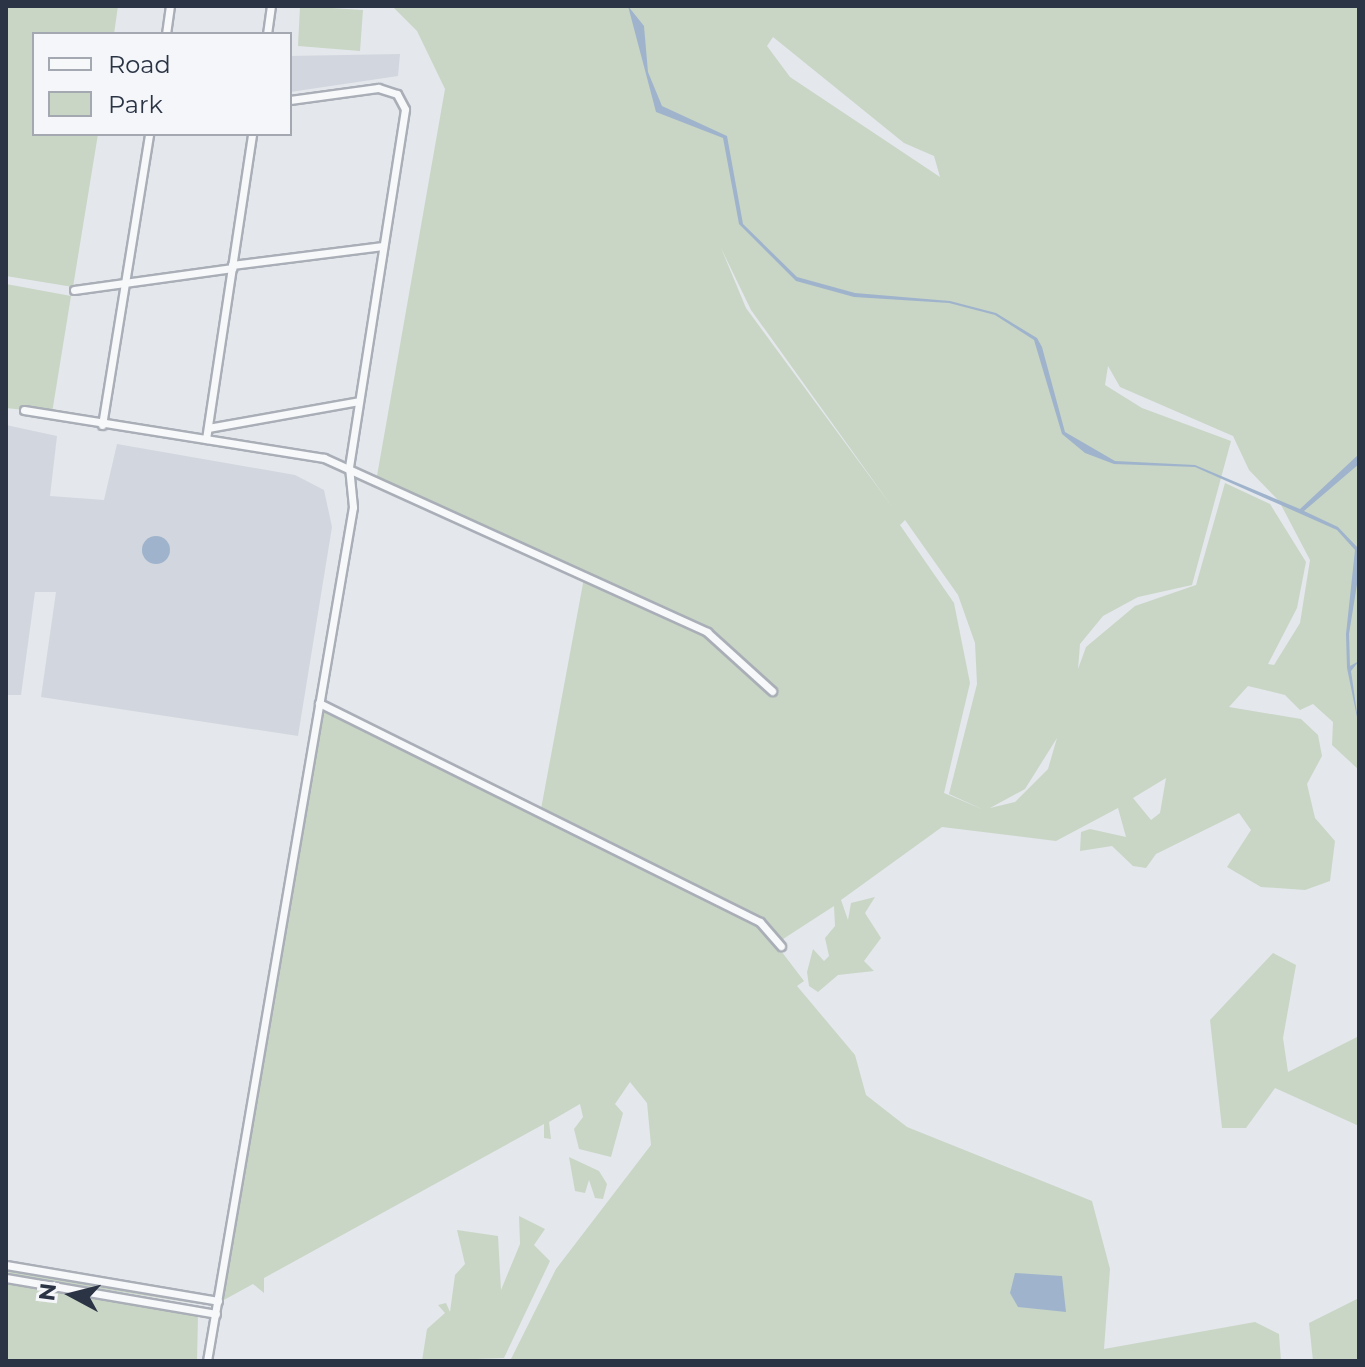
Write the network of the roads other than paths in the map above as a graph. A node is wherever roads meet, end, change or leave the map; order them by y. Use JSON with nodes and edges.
{"nodes":[{"id":1,"x":170,"y":6,"type":"edge"},
{"id":2,"x":271,"y":6,"type":"edge"},
{"id":3,"x":166,"y":32,"type":"edge"},
{"id":4,"x":267,"y":32,"type":"edge"},
{"id":5,"x":292,"y":100,"type":"edge"},
{"id":6,"x":149,"y":136,"type":"edge"},
{"id":7,"x":252,"y":136,"type":"edge"},
{"id":8,"x":383,"y":246,"type":"junction"},
{"id":9,"x":232,"y":266,"type":"junction"},
{"id":10,"x":125,"y":282,"type":"junction"},
{"id":11,"x":74,"y":290,"type":"dead end"},
{"id":12,"x":359,"y":401,"type":"junction"},
{"id":13,"x":24,"y":410,"type":"dead end"},
{"id":14,"x":102,"y":425,"type":"junction"},
{"id":15,"x":208,"y":428,"type":"junction"},
{"id":16,"x":206,"y":439,"type":"junction"},
{"id":17,"x":349,"y":467,"type":"junction"},
{"id":18,"x":772,"y":691,"type":"dead end"},
{"id":19,"x":319,"y":703,"type":"junction"},
{"id":20,"x":781,"y":946,"type":"dead end"},
{"id":21,"x":6,"y":1265,"type":"edge"},
{"id":22,"x":6,"y":1278,"type":"edge"},
{"id":23,"x":218,"y":1301,"type":"junction"},
{"id":24,"x":216,"y":1314,"type":"junction"},
{"id":25,"x":207,"y":1361,"type":"edge"}],
"edges":[{"from":1,"to":3,"type":"street"},
{"from":2,"to":4,"type":"street"},
{"from":5,"to":8,"type":"street"},
{"from":6,"to":10,"type":"street"},
{"from":7,"to":9,"type":"street"},
{"from":8,"to":9,"type":"street"},
{"from":8,"to":12,"type":"street"},
{"from":9,"to":10,"type":"street"},
{"from":9,"to":15,"type":"street"},
{"from":10,"to":11,"type":"street"},
{"from":10,"to":14,"type":"street"},
{"from":12,"to":15,"type":"street"},
{"from":12,"to":17,"type":"street"},
{"from":13,"to":14,"type":"street"},
{"from":14,"to":16,"type":"street"},
{"from":15,"to":16,"type":"street"},
{"from":16,"to":17,"type":"street"},
{"from":17,"to":18,"type":"street"},
{"from":17,"to":19,"type":"street"},
{"from":19,"to":20,"type":"street"},
{"from":19,"to":23,"type":"street"},
{"from":21,"to":23,"type":"street"},
{"from":22,"to":24,"type":"street"},
{"from":23,"to":24,"type":"street"},
{"from":24,"to":25,"type":"street"}]}
